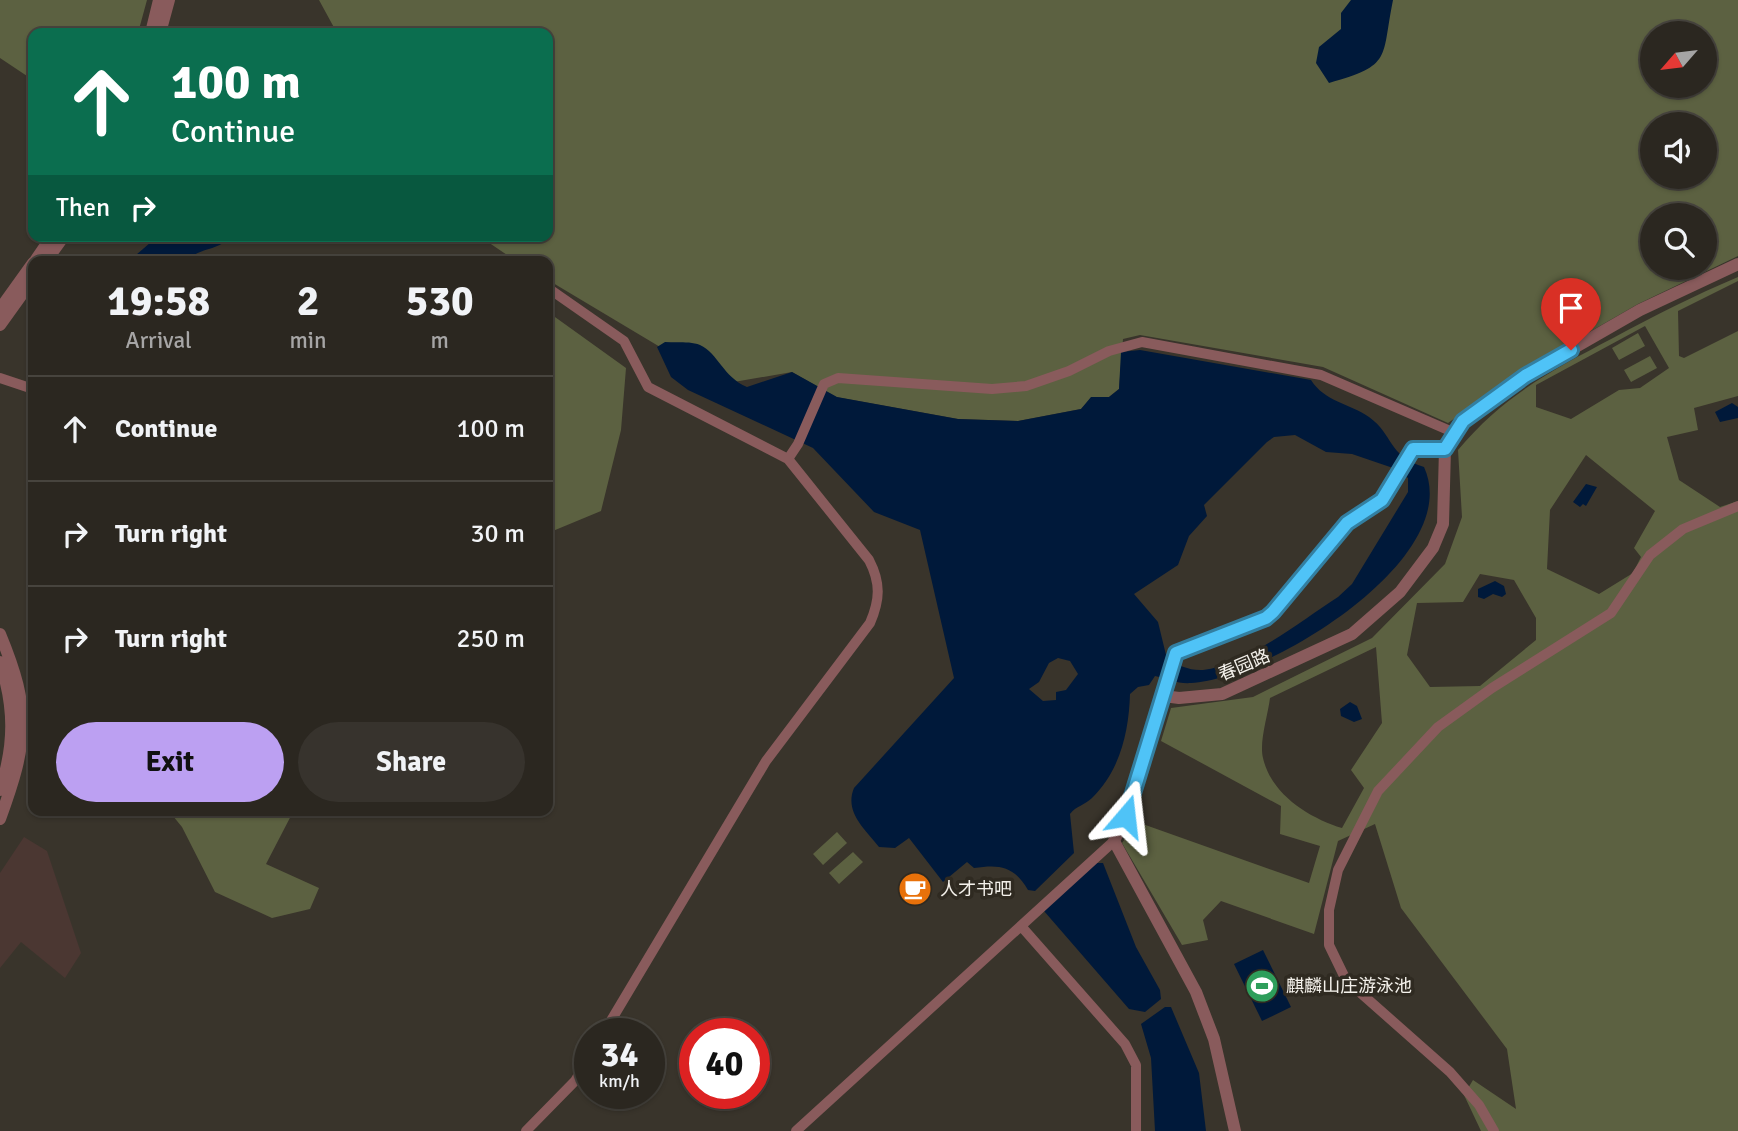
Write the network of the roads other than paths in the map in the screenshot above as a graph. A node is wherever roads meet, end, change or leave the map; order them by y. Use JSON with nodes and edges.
{"nodes":[{"id":1,"x":159,"y":0,"type":"edge"},
{"id":2,"x":169,"y":0,"type":"edge"},
{"id":3,"x":152,"y":28,"type":"edge"},
{"id":4,"x":161,"y":28,"type":"edge"},
{"id":5,"x":1738,"y":264,"type":"edge"},
{"id":6,"x":28,"y":270,"type":"edge"},
{"id":7,"x":28,"y":286,"type":"edge"},
{"id":8,"x":553,"y":291,"type":"edge"},
{"id":9,"x":0,"y":309,"type":"edge"},
{"id":10,"x":0,"y":325,"type":"edge"},
{"id":11,"x":0,"y":378,"type":"edge"},
{"id":12,"x":28,"y":387,"type":"edge"},
{"id":13,"x":1455,"y":433,"type":"junction"},
{"id":14,"x":1445,"y":449,"type":"junction"},
{"id":15,"x":788,"y":459,"type":"junction"},
{"id":16,"x":1738,"y":506,"type":"edge"},
{"id":17,"x":0,"y":634,"type":"edge"},
{"id":18,"x":0,"y":662,"type":"edge"},
{"id":19,"x":1164,"y":695,"type":"junction"},
{"id":20,"x":0,"y":790,"type":"edge"},
{"id":21,"x":0,"y":819,"type":"edge"},
{"id":22,"x":1114,"y":841,"type":"junction"},
{"id":23,"x":1021,"y":926,"type":"junction"},
{"id":24,"x":613,"y":1018,"type":"edge"},
{"id":25,"x":574,"y":1082,"type":"edge"},
{"id":26,"x":526,"y":1131,"type":"edge"},
{"id":27,"x":796,"y":1131,"type":"edge"},
{"id":28,"x":1136,"y":1131,"type":"edge"},
{"id":29,"x":1235,"y":1131,"type":"edge"},
{"id":30,"x":1494,"y":1131,"type":"edge"}],
"edges":[{"from":1,"to":3,"type":"street"},
{"from":2,"to":4,"type":"street"},
{"from":5,"to":13,"type":"street"},
{"from":6,"to":9,"type":"street"},
{"from":7,"to":10,"type":"street"},
{"from":8,"to":15,"type":"street"},
{"from":11,"to":12,"type":"street"},
{"from":13,"to":14,"type":"street"},
{"from":13,"to":15,"type":"street"},
{"from":14,"to":19,"type":"street"},
{"from":14,"to":19,"type":"street","name":"春园路"},
{"from":15,"to":24,"type":"street"},
{"from":16,"to":30,"type":"street"},
{"from":17,"to":21,"type":"street"},
{"from":18,"to":20,"type":"street"},
{"from":19,"to":22,"type":"street"},
{"from":22,"to":23,"type":"street"},
{"from":22,"to":29,"type":"street"},
{"from":23,"to":27,"type":"street"},
{"from":23,"to":28,"type":"street"},
{"from":25,"to":26,"type":"street"}]}
